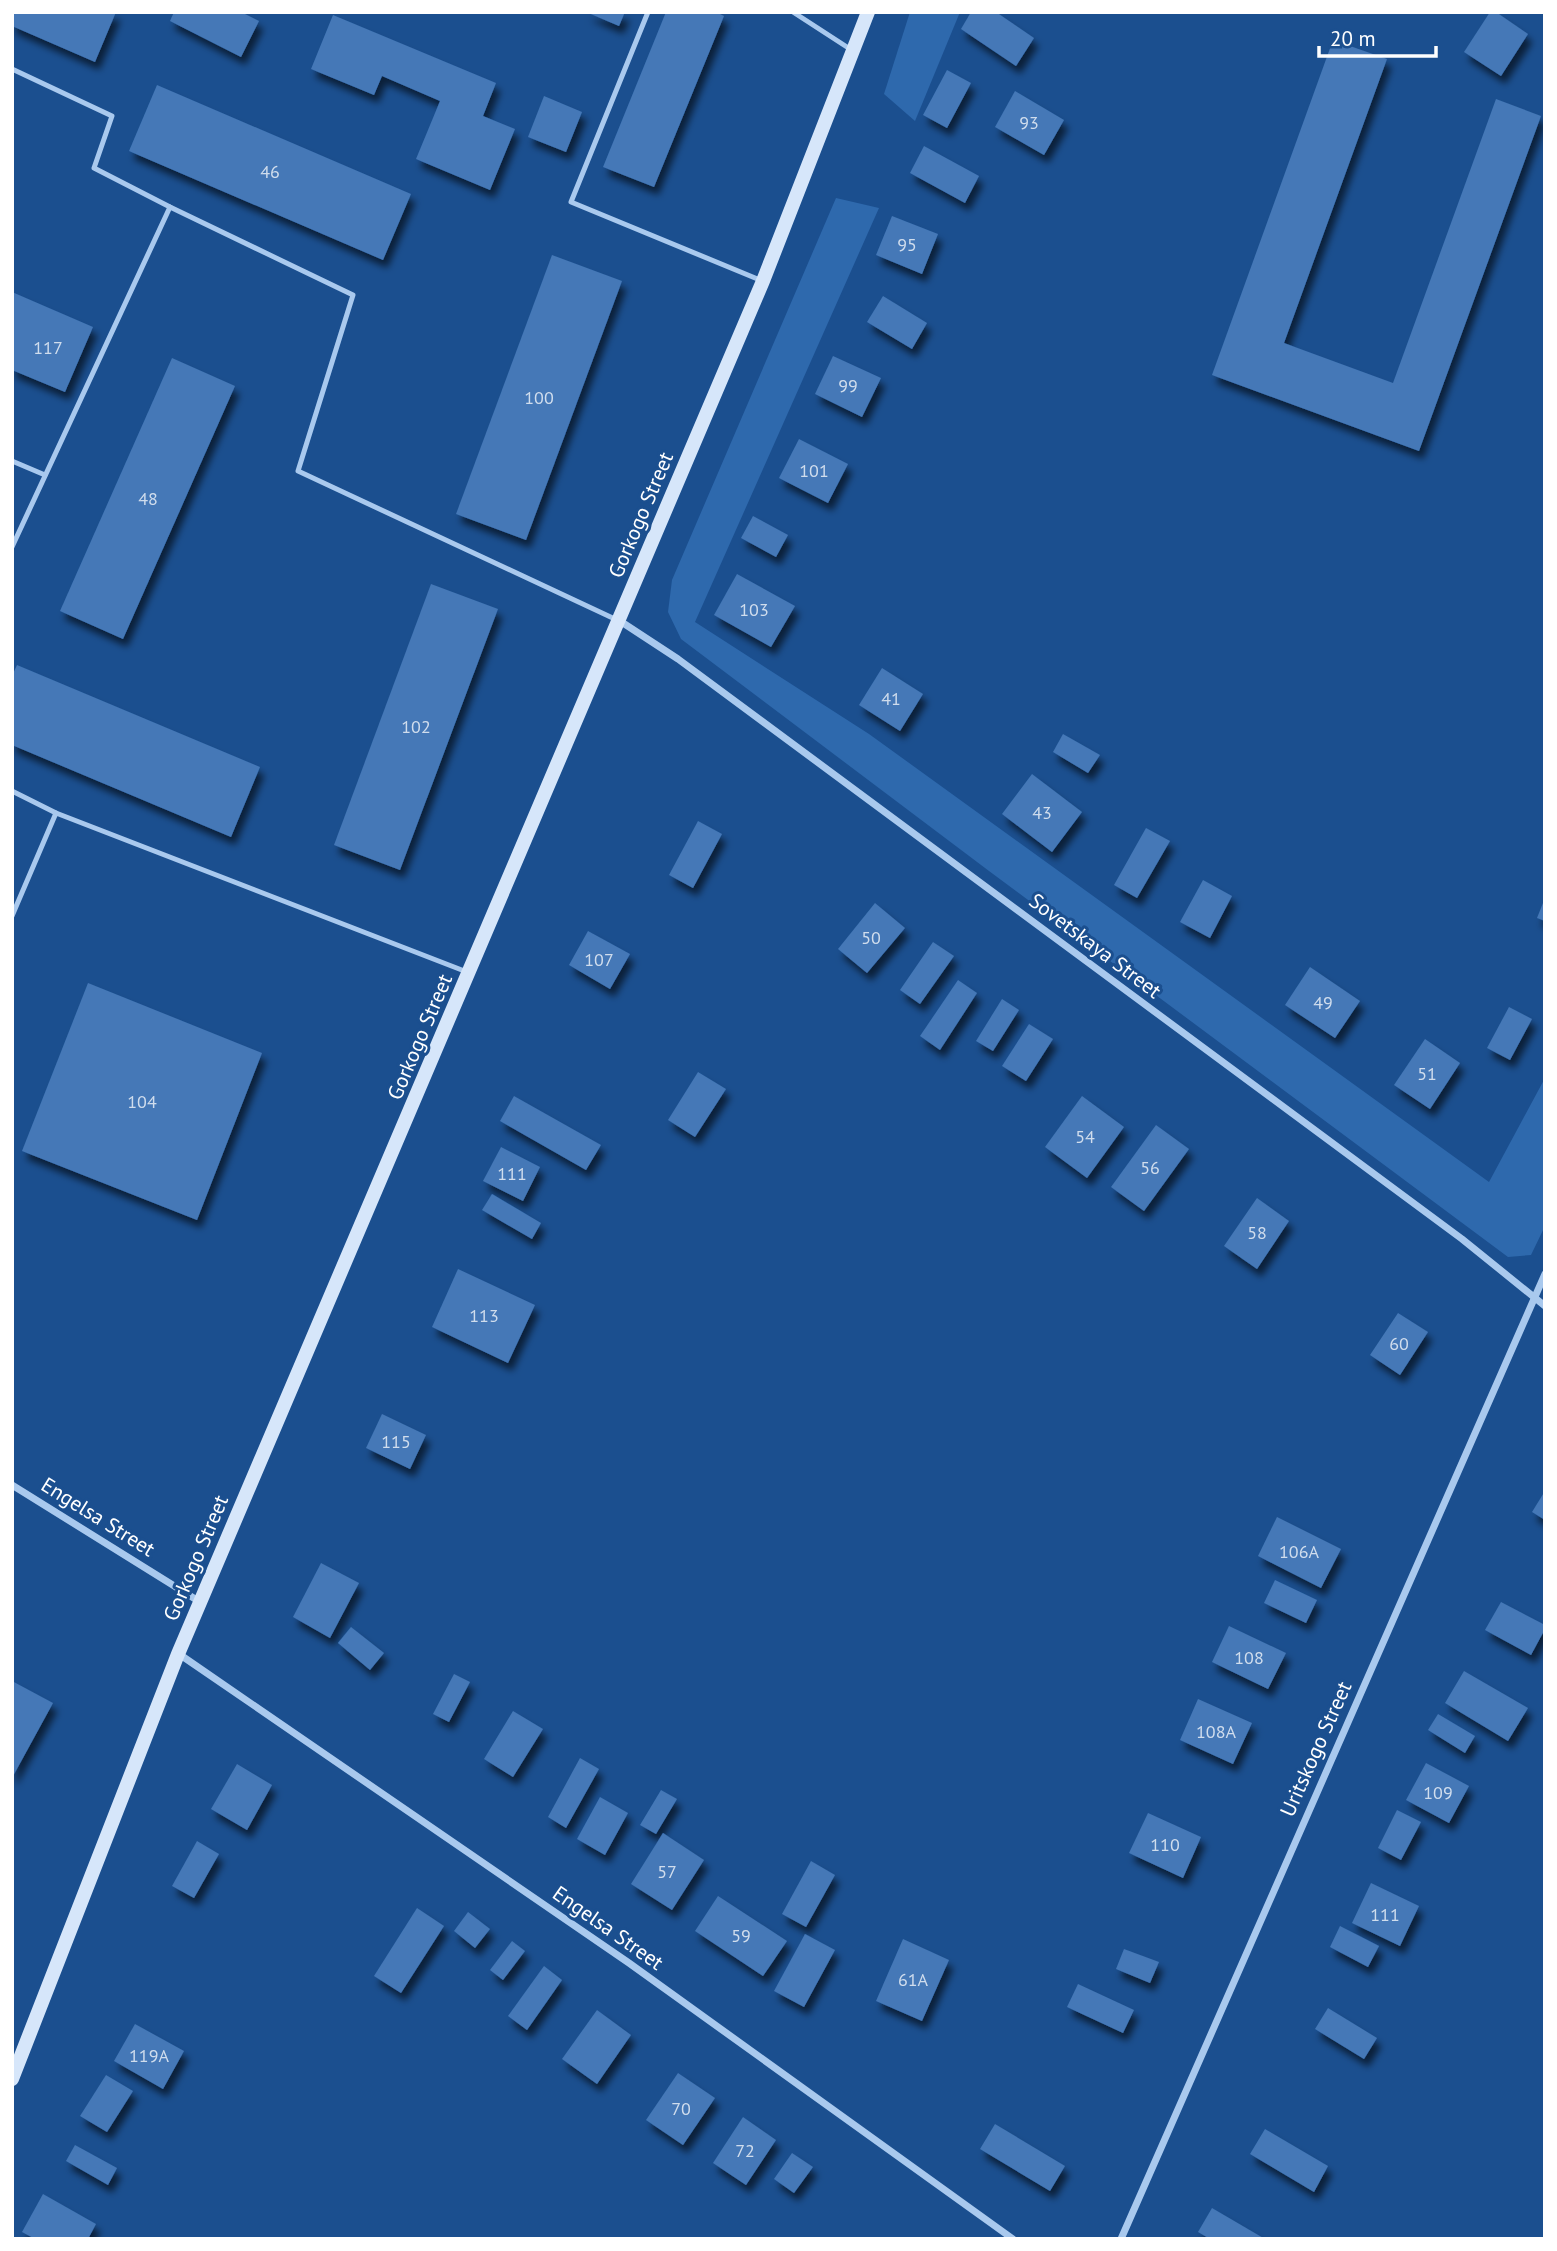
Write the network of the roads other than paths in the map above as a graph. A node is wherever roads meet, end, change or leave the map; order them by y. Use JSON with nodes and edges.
{"nodes":[{"id":1,"x":648,"y":12,"type":"edge"},
{"id":2,"x":793,"y":12,"type":"edge"},
{"id":3,"x":868,"y":12,"type":"edge"},
{"id":4,"x":853,"y":51,"type":"junction"},
{"id":5,"x":12,"y":69,"type":"edge"},
{"id":6,"x":170,"y":207,"type":"junction"},
{"id":7,"x":763,"y":281,"type":"junction"},
{"id":8,"x":12,"y":461,"type":"edge"},
{"id":9,"x":45,"y":475,"type":"junction"},
{"id":10,"x":12,"y":547,"type":"edge"},
{"id":11,"x":620,"y":621,"type":"junction"},
{"id":12,"x":12,"y":791,"type":"edge"},
{"id":13,"x":56,"y":813,"type":"junction"},
{"id":14,"x":12,"y":916,"type":"edge"},
{"id":15,"x":470,"y":973,"type":"junction"},
{"id":16,"x":1545,"y":1274,"type":"edge"},
{"id":17,"x":1534,"y":1299,"type":"junction"},
{"id":18,"x":1545,"y":1306,"type":"edge"},
{"id":19,"x":12,"y":1485,"type":"edge"},
{"id":20,"x":200,"y":1602,"type":"junction"},
{"id":21,"x":178,"y":1654,"type":"junction"},
{"id":22,"x":12,"y":2079,"type":"edge"},
{"id":23,"x":1013,"y":2239,"type":"edge"},
{"id":24,"x":1121,"y":2239,"type":"edge"}],
"edges":[{"from":1,"to":7,"type":"lane"},
{"from":2,"to":4,"type":"lane"},
{"from":3,"to":4,"type":"street","name":"Gorkogo Street"},
{"from":4,"to":7,"type":"street","name":"Gorkogo Street"},
{"from":5,"to":6,"type":"lane"},
{"from":6,"to":9,"type":"lane"},
{"from":6,"to":11,"type":"lane"},
{"from":7,"to":11,"type":"street","name":"Gorkogo Street"},
{"from":8,"to":9,"type":"lane"},
{"from":9,"to":10,"type":"lane"},
{"from":11,"to":15,"type":"street","name":"Gorkogo Street"},
{"from":11,"to":17,"type":"street","name":"Sovetskaya Street"},
{"from":12,"to":13,"type":"lane"},
{"from":13,"to":14,"type":"lane"},
{"from":13,"to":15,"type":"lane"},
{"from":15,"to":20,"type":"street","name":"Gorkogo Street"},
{"from":16,"to":17,"type":"street","name":"Uritskogo Street"},
{"from":17,"to":18,"type":"street","name":"Sovetskaya Street"},
{"from":17,"to":24,"type":"street","name":"Uritskogo Street"},
{"from":19,"to":20,"type":"street","name":"Engelsa Street"},
{"from":20,"to":21,"type":"street","name":"Gorkogo Street"},
{"from":21,"to":22,"type":"street","name":"Gorkogo Street"},
{"from":21,"to":23,"type":"street","name":"Engelsa Street"}]}
